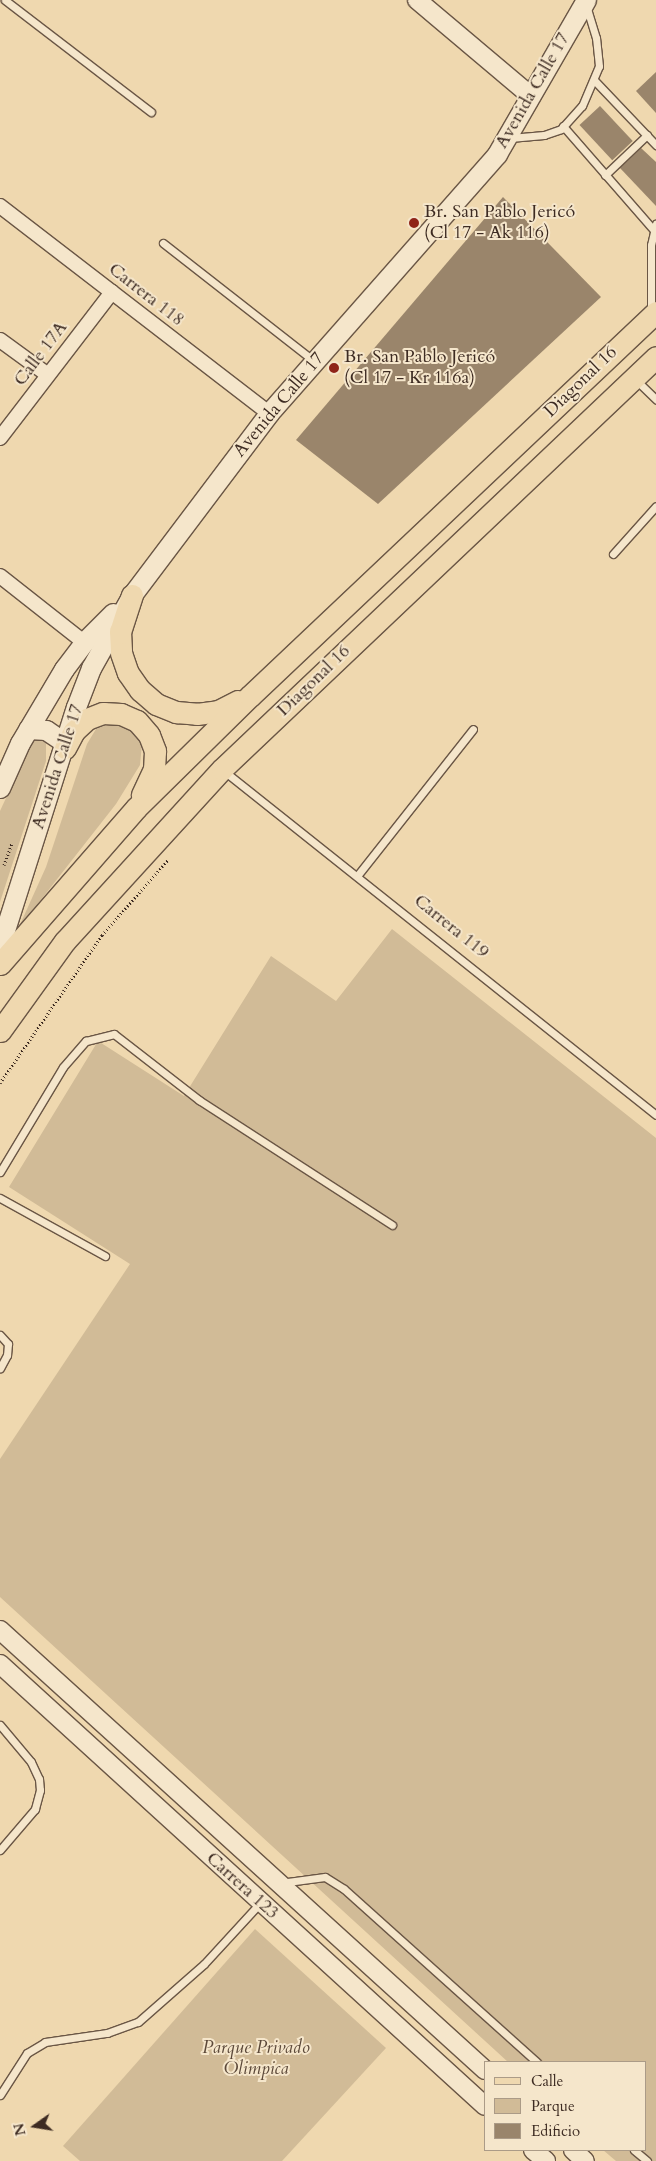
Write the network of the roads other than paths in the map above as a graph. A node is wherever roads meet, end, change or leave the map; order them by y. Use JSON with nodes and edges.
{"nodes":[{"id":1,"x":5,"y":0,"type":"edge"},
{"id":2,"x":417,"y":0,"type":"edge"},
{"id":3,"x":586,"y":1,"type":"edge"},
{"id":4,"x":594,"y":80,"type":"junction"},
{"id":5,"x":531,"y":96,"type":"junction"},
{"id":6,"x":152,"y":112,"type":"dead end"},
{"id":7,"x":563,"y":126,"type":"junction"},
{"id":8,"x":647,"y":135,"type":"junction"},
{"id":9,"x":507,"y":138,"type":"junction"},
{"id":10,"x":656,"y":145,"type":"edge"},
{"id":11,"x":605,"y":175,"type":"junction"},
{"id":12,"x":0,"y":206,"type":"edge"},
{"id":13,"x":654,"y":227,"type":"edge"},
{"id":14,"x":163,"y":243,"type":"dead end"},
{"id":15,"x":112,"y":292,"type":"junction"},
{"id":16,"x":654,"y":314,"type":"edge"},
{"id":17,"x":0,"y":340,"type":"edge"},
{"id":18,"x":656,"y":357,"type":"edge"},
{"id":19,"x":315,"y":362,"type":"junction"},
{"id":20,"x":48,"y":375,"type":"junction"},
{"id":21,"x":634,"y":378,"type":"junction"},
{"id":22,"x":656,"y":399,"type":"edge"},
{"id":23,"x":269,"y":414,"type":"junction"},
{"id":24,"x":2,"y":431,"type":"edge"},
{"id":25,"x":656,"y":506,"type":"edge"},
{"id":26,"x":613,"y":554,"type":"dead end"},
{"id":27,"x":0,"y":576,"type":"edge"},
{"id":28,"x":132,"y":595,"type":"junction"},
{"id":29,"x":84,"y":642,"type":"junction"},
{"id":30,"x":250,"y":696,"type":"junction"},
{"id":31,"x":28,"y":729,"type":"junction"},
{"id":32,"x":473,"y":729,"type":"dead end"},
{"id":33,"x":65,"y":748,"type":"junction"},
{"id":34,"x":222,"y":769,"type":"junction"},
{"id":35,"x":0,"y":788,"type":"edge"},
{"id":36,"x":136,"y":808,"type":"junction"},
{"id":37,"x":357,"y":876,"type":"junction"},
{"id":38,"x":0,"y":946,"type":"edge"},
{"id":39,"x":0,"y":964,"type":"edge"},
{"id":40,"x":0,"y":1031,"type":"edge"},
{"id":41,"x":656,"y":1115,"type":"edge"},
{"id":42,"x":0,"y":1172,"type":"edge"},
{"id":43,"x":0,"y":1198,"type":"edge"},
{"id":44,"x":392,"y":1225,"type":"dead end"},
{"id":45,"x":105,"y":1256,"type":"dead end"},
{"id":46,"x":0,"y":1335,"type":"edge"},
{"id":47,"x":0,"y":1368,"type":"edge"},
{"id":48,"x":0,"y":1630,"type":"edge"},
{"id":49,"x":0,"y":1664,"type":"edge"},
{"id":50,"x":0,"y":1725,"type":"edge"},
{"id":51,"x":0,"y":1850,"type":"edge"},
{"id":52,"x":279,"y":1883,"type":"junction"},
{"id":53,"x":260,"y":1903,"type":"junction"},
{"id":54,"x":536,"y":2061,"type":"edge"},
{"id":55,"x":483,"y":2068,"type":"edge"},
{"id":56,"x":0,"y":2095,"type":"edge"},
{"id":57,"x":483,"y":2104,"type":"edge"},
{"id":58,"x":535,"y":2151,"type":"edge"},
{"id":59,"x":574,"y":2151,"type":"edge"},
{"id":60,"x":635,"y":2151,"type":"edge"},
{"id":61,"x":546,"y":2161,"type":"edge"},
{"id":62,"x":585,"y":2161,"type":"edge"},
{"id":63,"x":647,"y":2161,"type":"edge"}],
"edges":[{"from":1,"to":6,"type":"lane"},
{"from":2,"to":5,"type":"street"},
{"from":3,"to":4,"type":"lane"},
{"from":3,"to":5,"type":"main road","name":"Avenida Calle 17"},
{"from":4,"to":7,"type":"lane"},
{"from":4,"to":8,"type":"lane"},
{"from":5,"to":9,"type":"main road","name":"Avenida Calle 17"},
{"from":7,"to":9,"type":"lane"},
{"from":7,"to":11,"type":"lane"},
{"from":8,"to":10,"type":"lane"},
{"from":8,"to":11,"type":"lane"},
{"from":9,"to":19,"type":"main road","name":"Avenida Calle 17"},
{"from":11,"to":13,"type":"lane"},
{"from":12,"to":15,"type":"street","name":"Carrera 118"},
{"from":13,"to":16,"type":"lane"},
{"from":14,"to":19,"type":"lane"},
{"from":15,"to":20,"type":"street","name":"Calle 17A"},
{"from":15,"to":23,"type":"street","name":"Carrera 118"},
{"from":16,"to":30,"type":"main road","name":"Diagonal 16"},
{"from":17,"to":20,"type":"street"},
{"from":18,"to":21,"type":"main road","name":"Diagonal 16"},
{"from":19,"to":23,"type":"main road","name":"Avenida Calle 17"},
{"from":20,"to":24,"type":"street","name":"Calle 17A"},
{"from":21,"to":22,"type":"lane"},
{"from":21,"to":34,"type":"main road","name":"Diagonal 16"},
{"from":23,"to":28,"type":"main road","name":"Avenida Calle 17"},
{"from":25,"to":26,"type":"lane"},
{"from":27,"to":29,"type":"street"},
{"from":28,"to":29,"type":"main road","name":"Avenida Calle 17"},
{"from":28,"to":30,"type":"main road"},
{"from":28,"to":33,"type":"main road","name":"Avenida Calle 17"},
{"from":29,"to":31,"type":"main road","name":"Avenida Calle 17"},
{"from":30,"to":36,"type":"main road","name":"Diagonal 16"},
{"from":31,"to":33,"type":"main road"},
{"from":31,"to":35,"type":"main road","name":"Avenida Calle 17"},
{"from":32,"to":37,"type":"lane"},
{"from":33,"to":36,"type":"main road"},
{"from":33,"to":38,"type":"main road","name":"Avenida Calle 17"},
{"from":34,"to":37,"type":"lane","name":"Carrera 119"},
{"from":34,"to":40,"type":"main road","name":"Diagonal 16"},
{"from":36,"to":39,"type":"main road","name":"Diagonal 16"},
{"from":37,"to":41,"type":"lane","name":"Carrera 119"},
{"from":42,"to":44,"type":"lane"},
{"from":43,"to":45,"type":"lane"},
{"from":46,"to":47,"type":"lane"},
{"from":48,"to":52,"type":"street","name":"Carrera 123"},
{"from":49,"to":53,"type":"street","name":"Carrera 123"},
{"from":50,"to":51,"type":"lane"},
{"from":52,"to":53,"type":"street"},
{"from":52,"to":54,"type":"lane"},
{"from":52,"to":55,"type":"street","name":"Carrera 123"},
{"from":53,"to":56,"type":"lane"},
{"from":53,"to":57,"type":"street","name":"Carrera 123"},
{"from":58,"to":61,"type":"street"},
{"from":59,"to":62,"type":"street"},
{"from":60,"to":63,"type":"lane"}]}
